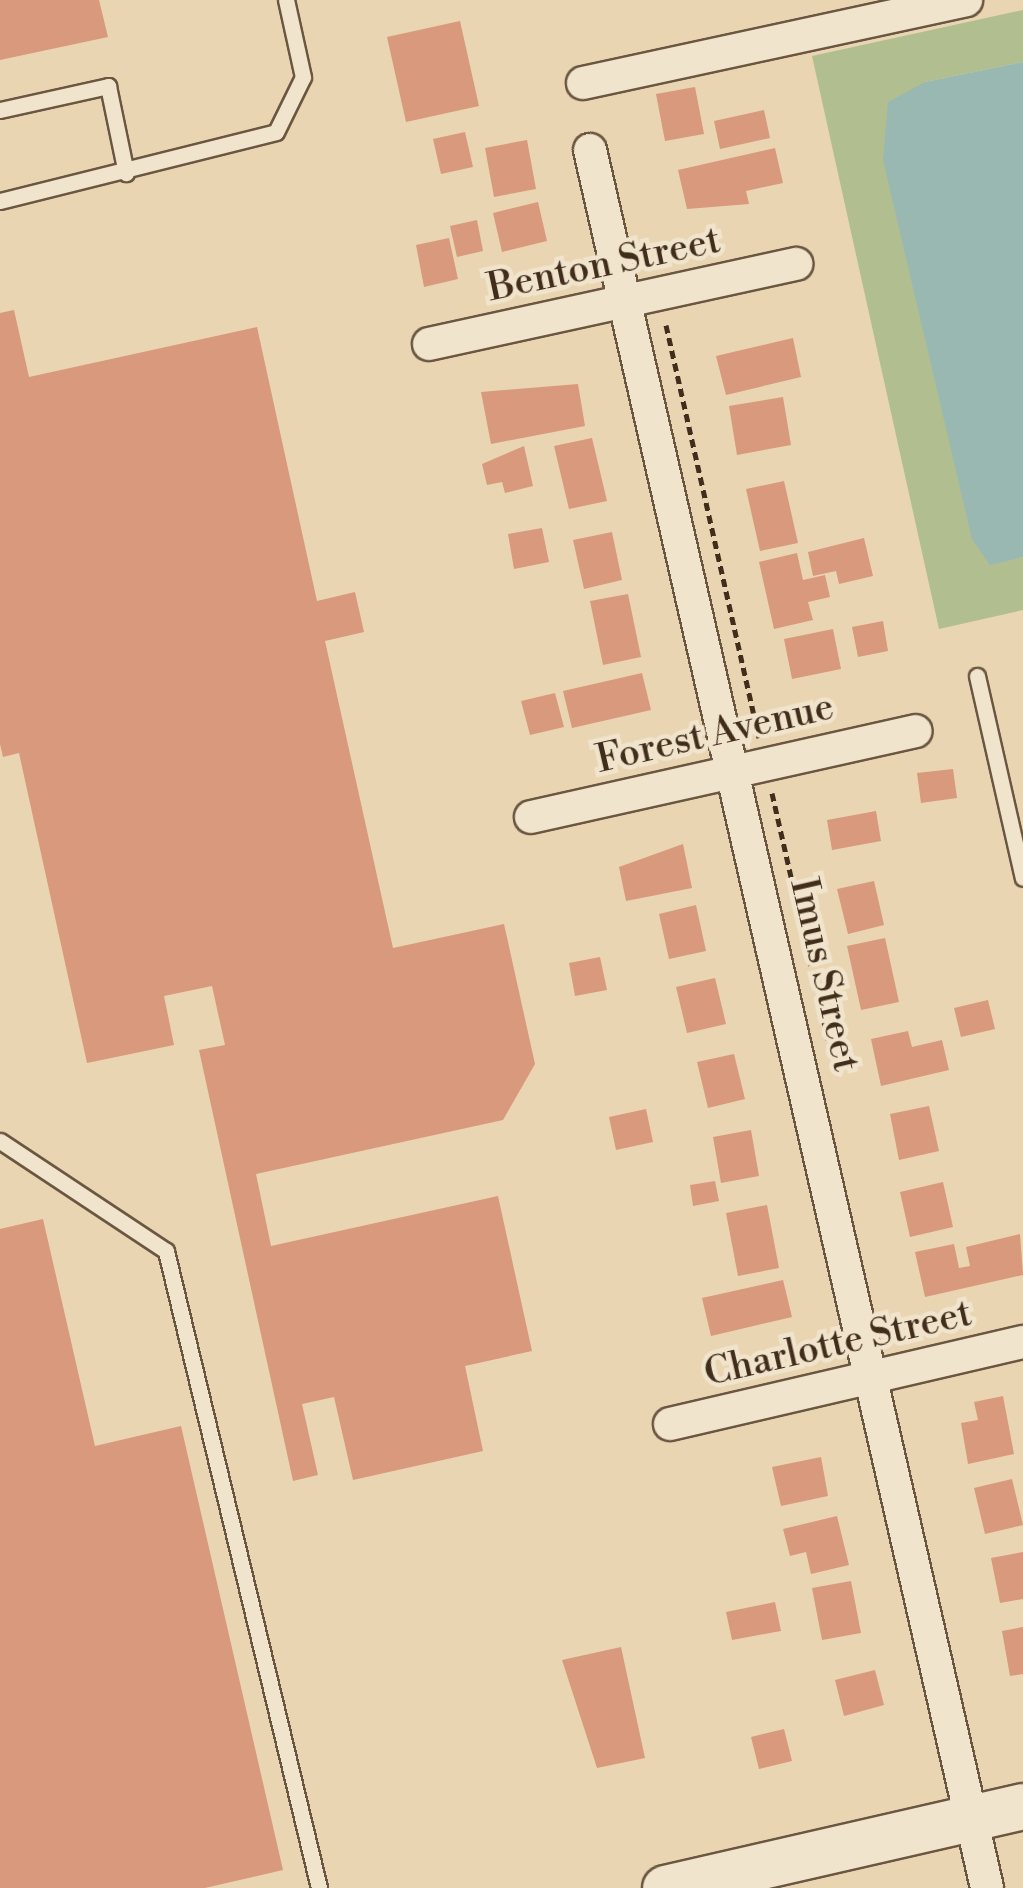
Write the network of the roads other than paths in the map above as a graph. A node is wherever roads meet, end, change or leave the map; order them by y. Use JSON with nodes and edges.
{"nodes":[{"id":1,"x":286,"y":0,"type":"edge"},
{"id":2,"x":966,"y":0,"type":"edge"},
{"id":3,"x":583,"y":83,"type":"dead end"},
{"id":4,"x":0,"y":110,"type":"edge"},
{"id":5,"x":590,"y":150,"type":"dead end"},
{"id":6,"x":126,"y":173,"type":"junction"},
{"id":7,"x":0,"y":200,"type":"edge"},
{"id":8,"x":796,"y":264,"type":"dead end"},
{"id":9,"x":624,"y":302,"type":"junction"},
{"id":10,"x":429,"y":344,"type":"dead end"},
{"id":11,"x":977,"y":676,"type":"dead end"},
{"id":12,"x":916,"y":731,"type":"dead end"},
{"id":13,"x":751,"y":766,"type":"junction"},
{"id":14,"x":531,"y":817,"type":"dead end"},
{"id":15,"x":1023,"y":878,"type":"edge"},
{"id":16,"x":0,"y":1141,"type":"edge"},
{"id":17,"x":1023,"y":1342,"type":"edge"},
{"id":18,"x":874,"y":1376,"type":"junction"},
{"id":19,"x":670,"y":1424,"type":"dead end"},
{"id":20,"x":1023,"y":1806,"type":"edge"},
{"id":21,"x":971,"y":1819,"type":"junction"},
{"id":22,"x":317,"y":1888,"type":"edge"},
{"id":23,"x":666,"y":1888,"type":"edge"},
{"id":24,"x":987,"y":1888,"type":"edge"}],
"edges":[{"from":1,"to":6,"type":"lane"},
{"from":2,"to":3,"type":"street"},
{"from":4,"to":6,"type":"lane"},
{"from":5,"to":9,"type":"street","name":"Imus Street"},
{"from":6,"to":7,"type":"lane"},
{"from":8,"to":9,"type":"street","name":"Benton Street"},
{"from":9,"to":10,"type":"street","name":"Benton Street"},
{"from":9,"to":13,"type":"street","name":"Imus Street"},
{"from":11,"to":15,"type":"lane"},
{"from":12,"to":13,"type":"street","name":"Forest Avenue"},
{"from":13,"to":14,"type":"street","name":"Forest Avenue"},
{"from":13,"to":18,"type":"street","name":"Imus Street"},
{"from":16,"to":22,"type":"lane"},
{"from":17,"to":18,"type":"street","name":"Charlotte Street"},
{"from":18,"to":19,"type":"street","name":"Charlotte Street"},
{"from":18,"to":21,"type":"street","name":"Imus Street"},
{"from":20,"to":21,"type":"main road"},
{"from":21,"to":23,"type":"main road"},
{"from":21,"to":24,"type":"street","name":"Imus Street"}]}
